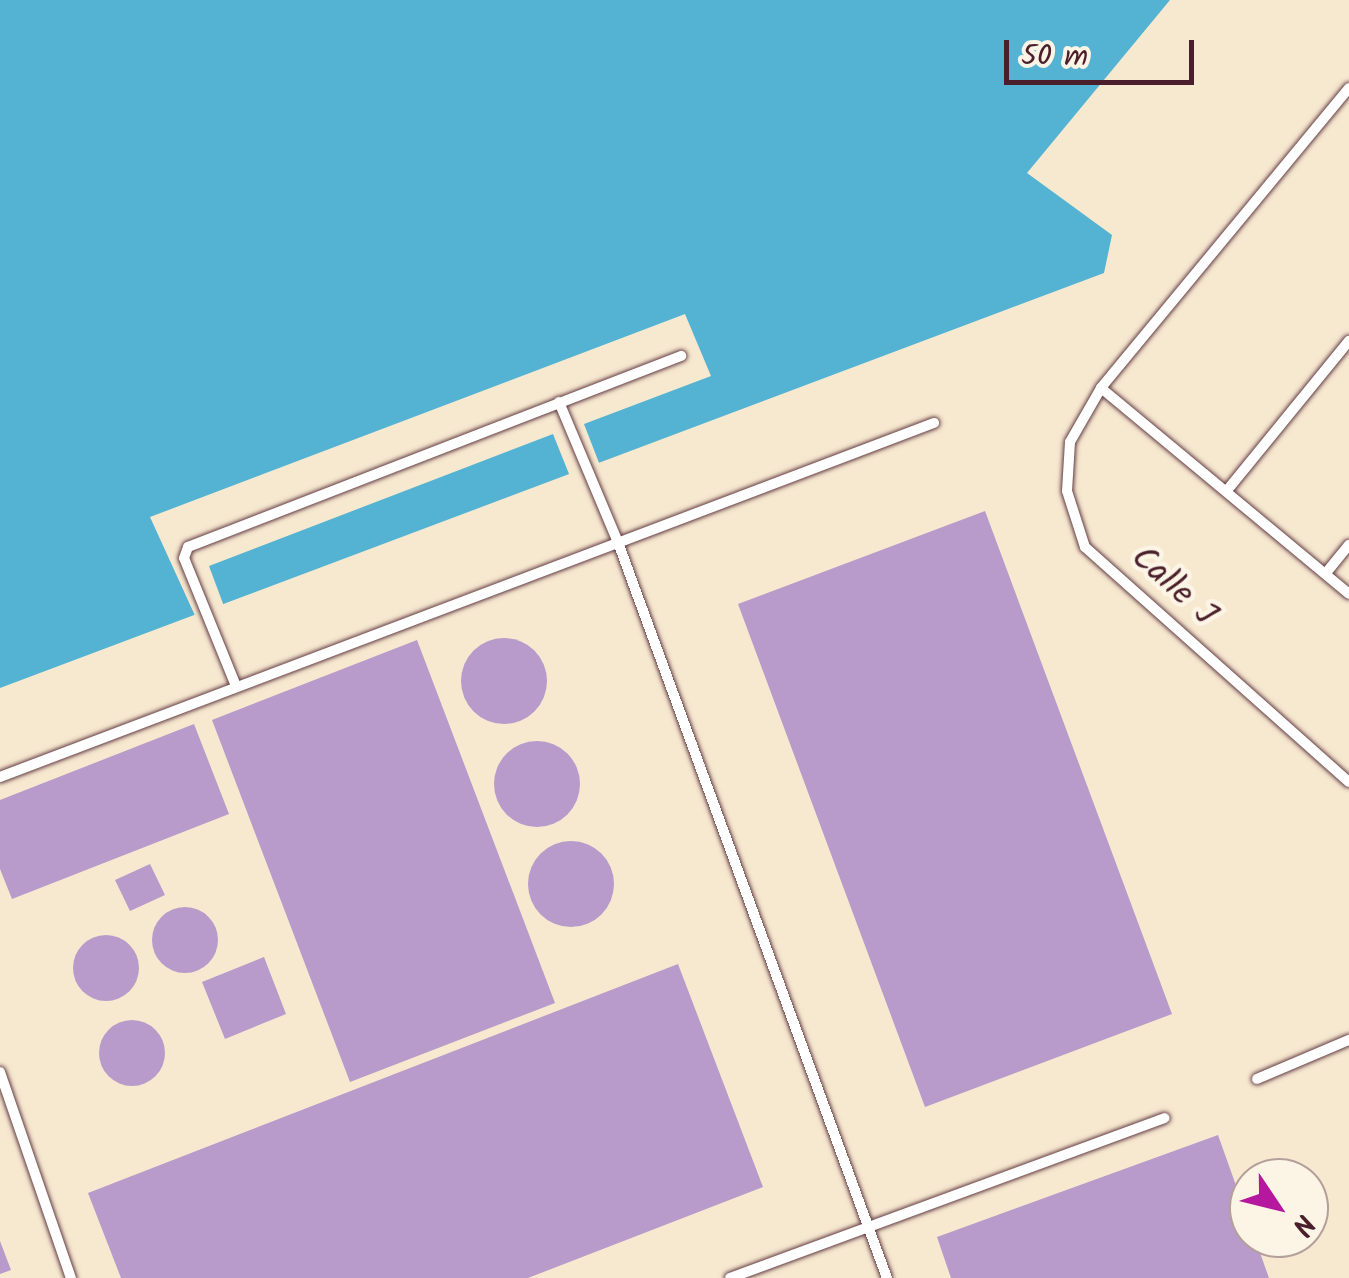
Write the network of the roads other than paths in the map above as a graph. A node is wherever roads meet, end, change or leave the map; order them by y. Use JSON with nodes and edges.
{"nodes":[{"id":1,"x":1349,"y":88,"type":"edge"},
{"id":2,"x":1349,"y":341,"type":"edge"},
{"id":3,"x":680,"y":356,"type":"dead end"},
{"id":4,"x":1101,"y":388,"type":"junction"},
{"id":5,"x":559,"y":402,"type":"junction"},
{"id":6,"x":934,"y":423,"type":"dead end"},
{"id":7,"x":1229,"y":488,"type":"junction"},
{"id":8,"x":619,"y":545,"type":"junction"},
{"id":9,"x":1349,"y":545,"type":"edge"},
{"id":10,"x":1326,"y":573,"type":"junction"},
{"id":11,"x":1349,"y":594,"type":"edge"},
{"id":12,"x":236,"y":686,"type":"junction"},
{"id":13,"x":0,"y":777,"type":"edge"},
{"id":14,"x":1349,"y":782,"type":"edge"},
{"id":15,"x":1349,"y":1040,"type":"edge"},
{"id":16,"x":0,"y":1072,"type":"edge"},
{"id":17,"x":1257,"y":1079,"type":"dead end"},
{"id":18,"x":1164,"y":1118,"type":"dead end"},
{"id":19,"x":868,"y":1227,"type":"junction"},
{"id":20,"x":71,"y":1278,"type":"edge"},
{"id":21,"x":730,"y":1278,"type":"edge"},
{"id":22,"x":887,"y":1278,"type":"edge"}],
"edges":[{"from":1,"to":4,"type":"lane","name":"Calle J"},
{"from":2,"to":7,"type":"lane"},
{"from":3,"to":5,"type":"lane"},
{"from":4,"to":7,"type":"lane"},
{"from":4,"to":14,"type":"lane","name":"Calle J"},
{"from":5,"to":8,"type":"lane"},
{"from":5,"to":12,"type":"lane"},
{"from":6,"to":8,"type":"lane"},
{"from":7,"to":10,"type":"lane"},
{"from":8,"to":12,"type":"lane"},
{"from":8,"to":19,"type":"lane"},
{"from":9,"to":10,"type":"lane"},
{"from":10,"to":11,"type":"lane"},
{"from":12,"to":13,"type":"lane"},
{"from":15,"to":17,"type":"lane"},
{"from":16,"to":20,"type":"lane"},
{"from":18,"to":19,"type":"lane"},
{"from":19,"to":21,"type":"lane"},
{"from":19,"to":22,"type":"lane"}]}
